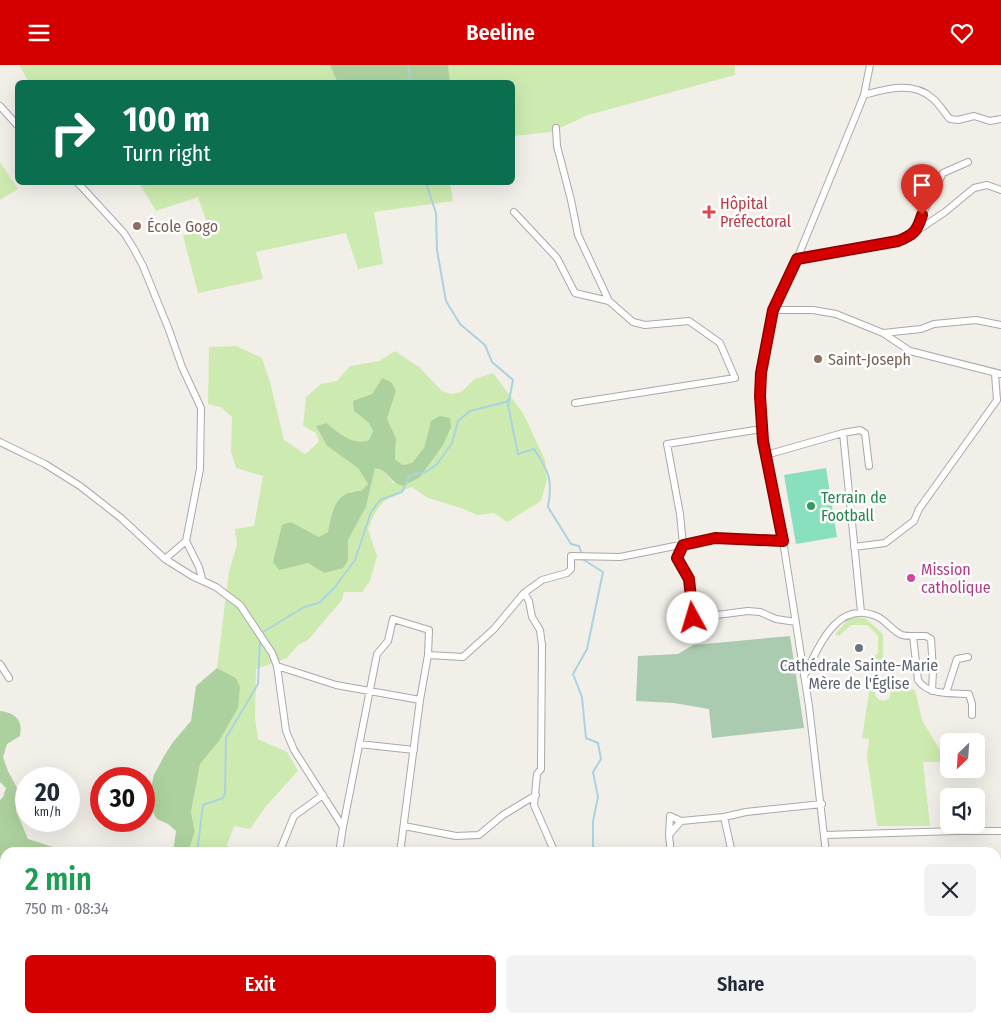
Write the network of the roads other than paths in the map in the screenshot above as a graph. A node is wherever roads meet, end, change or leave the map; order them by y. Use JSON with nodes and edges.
{"nodes":[{"id":1,"x":870,"y":65,"type":"edge"},
{"id":2,"x":864,"y":95,"type":"junction"},
{"id":3,"x":0,"y":105,"type":"edge"},
{"id":4,"x":1001,"y":119,"type":"edge"},
{"id":5,"x":15,"y":122,"type":"edge"},
{"id":6,"x":556,"y":128,"type":"dead end"},
{"id":7,"x":968,"y":162,"type":"dead end"},
{"id":8,"x":80,"y":185,"type":"edge"},
{"id":9,"x":1001,"y":190,"type":"edge"},
{"id":10,"x":514,"y":212,"type":"dead end"},
{"id":11,"x":918,"y":229,"type":"junction"},
{"id":12,"x":797,"y":259,"type":"junction"},
{"id":13,"x":610,"y":301,"type":"junction"},
{"id":14,"x":773,"y":310,"type":"junction"},
{"id":15,"x":1001,"y":325,"type":"edge"},
{"id":16,"x":883,"y":333,"type":"junction"},
{"id":17,"x":998,"y":374,"type":"edge"},
{"id":18,"x":575,"y":403,"type":"dead end"},
{"id":19,"x":754,"y":430,"type":"dead end"},
{"id":20,"x":843,"y":433,"type":"junction"},
{"id":21,"x":0,"y":442,"type":"edge"},
{"id":22,"x":766,"y":455,"type":"junction"},
{"id":23,"x":869,"y":466,"type":"dead end"},
{"id":24,"x":186,"y":541,"type":"junction"},
{"id":25,"x":783,"y":541,"type":"junction"},
{"id":26,"x":683,"y":545,"type":"junction"},
{"id":27,"x":854,"y":547,"type":"junction"},
{"id":28,"x":165,"y":559,"type":"junction"},
{"id":29,"x":202,"y":579,"type":"junction"},
{"id":30,"x":524,"y":593,"type":"junction"},
{"id":31,"x":861,"y":612,"type":"junction"},
{"id":32,"x":796,"y":622,"type":"junction"},
{"id":33,"x":913,"y":637,"type":"junction"},
{"id":34,"x":428,"y":655,"type":"junction"},
{"id":35,"x":968,"y":657,"type":"dead end"},
{"id":36,"x":0,"y":664,"type":"edge"},
{"id":37,"x":277,"y":666,"type":"junction"},
{"id":38,"x":804,"y":676,"type":"junction"},
{"id":39,"x":9,"y":678,"type":"dead end"},
{"id":40,"x":932,"y":691,"type":"junction"},
{"id":41,"x":370,"y":692,"type":"junction"},
{"id":42,"x":946,"y":693,"type":"junction"},
{"id":43,"x":420,"y":700,"type":"junction"},
{"id":44,"x":972,"y":715,"type":"dead end"},
{"id":45,"x":359,"y":744,"type":"junction"},
{"id":46,"x":414,"y":750,"type":"junction"},
{"id":47,"x":322,"y":795,"type":"junction"},
{"id":48,"x":536,"y":795,"type":"junction"},
{"id":49,"x":822,"y":805,"type":"junction"},
{"id":50,"x":724,"y":817,"type":"junction"},
{"id":51,"x":681,"y":821,"type":"junction"},
{"id":52,"x":404,"y":826,"type":"junction"},
{"id":53,"x":343,"y":827,"type":"junction"},
{"id":54,"x":1001,"y":831,"type":"edge"},
{"id":55,"x":669,"y":835,"type":"junction"},
{"id":56,"x":825,"y":835,"type":"junction"},
{"id":57,"x":281,"y":847,"type":"edge"},
{"id":58,"x":341,"y":847,"type":"edge"},
{"id":59,"x":401,"y":847,"type":"edge"},
{"id":60,"x":552,"y":847,"type":"edge"},
{"id":61,"x":670,"y":847,"type":"edge"},
{"id":62,"x":731,"y":847,"type":"edge"},
{"id":63,"x":826,"y":847,"type":"edge"}],
"edges":[{"from":1,"to":2,"type":"street"},
{"from":2,"to":4,"type":"street"},
{"from":2,"to":12,"type":"street"},
{"from":3,"to":5,"type":"street"},
{"from":6,"to":13,"type":"street"},
{"from":7,"to":11,"type":"street"},
{"from":8,"to":24,"type":"street"},
{"from":9,"to":11,"type":"street"},
{"from":10,"to":13,"type":"street"},
{"from":11,"to":12,"type":"street"},
{"from":12,"to":14,"type":"street"},
{"from":13,"to":18,"type":"street"},
{"from":14,"to":16,"type":"street"},
{"from":14,"to":22,"type":"street"},
{"from":15,"to":16,"type":"street"},
{"from":16,"to":17,"type":"street"},
{"from":17,"to":27,"type":"street"},
{"from":19,"to":26,"type":"street"},
{"from":20,"to":22,"type":"street"},
{"from":20,"to":23,"type":"street"},
{"from":20,"to":27,"type":"street"},
{"from":21,"to":28,"type":"street"},
{"from":22,"to":25,"type":"street"},
{"from":24,"to":28,"type":"street"},
{"from":24,"to":29,"type":"street"},
{"from":25,"to":26,"type":"street"},
{"from":25,"to":32,"type":"street"},
{"from":26,"to":30,"type":"street"},
{"from":26,"to":32,"type":"street"},
{"from":27,"to":31,"type":"street"},
{"from":28,"to":29,"type":"street"},
{"from":29,"to":37,"type":"street"},
{"from":30,"to":34,"type":"street"},
{"from":30,"to":48,"type":"street"},
{"from":31,"to":33,"type":"street"},
{"from":31,"to":38,"type":"street"},
{"from":32,"to":38,"type":"street"},
{"from":33,"to":40,"type":"street"},
{"from":33,"to":40,"type":"street"},
{"from":34,"to":41,"type":"street"},
{"from":34,"to":43,"type":"street"},
{"from":35,"to":42,"type":"street"},
{"from":36,"to":39,"type":"street"},
{"from":37,"to":41,"type":"street"},
{"from":37,"to":47,"type":"street"},
{"from":38,"to":49,"type":"street"},
{"from":40,"to":42,"type":"street"},
{"from":41,"to":43,"type":"street"},
{"from":41,"to":45,"type":"street"},
{"from":42,"to":44,"type":"street"},
{"from":43,"to":46,"type":"street"},
{"from":45,"to":46,"type":"street"},
{"from":45,"to":53,"type":"street"},
{"from":46,"to":52,"type":"street"},
{"from":47,"to":53,"type":"street"},
{"from":47,"to":57,"type":"street"},
{"from":48,"to":52,"type":"street"},
{"from":48,"to":60,"type":"street"},
{"from":49,"to":50,"type":"street"},
{"from":49,"to":56,"type":"street"},
{"from":50,"to":51,"type":"street"},
{"from":50,"to":62,"type":"street"},
{"from":51,"to":55,"type":"street"},
{"from":51,"to":55,"type":"street"},
{"from":52,"to":59,"type":"street"},
{"from":53,"to":58,"type":"street"},
{"from":54,"to":56,"type":"street"},
{"from":55,"to":61,"type":"street"},
{"from":56,"to":63,"type":"street"}]}
